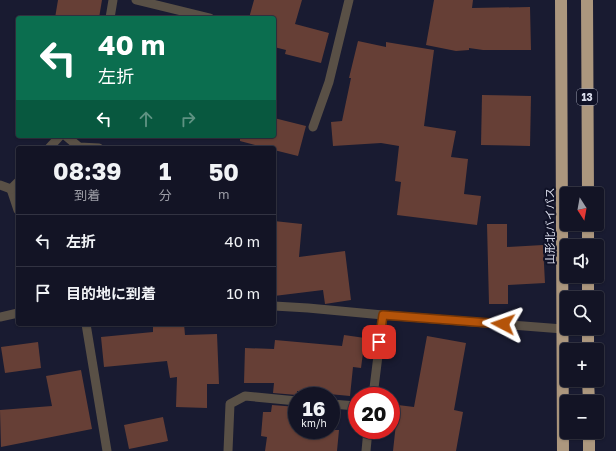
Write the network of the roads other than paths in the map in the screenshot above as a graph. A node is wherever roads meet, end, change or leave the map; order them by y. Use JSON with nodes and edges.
{"nodes":[{"id":1,"x":112,"y":0,"type":"edge"},
{"id":2,"x":136,"y":0,"type":"edge"},
{"id":3,"x":349,"y":0,"type":"edge"},
{"id":4,"x":560,"y":0,"type":"edge"},
{"id":5,"x":587,"y":0,"type":"edge"},
{"id":6,"x":110,"y":16,"type":"edge"},
{"id":7,"x":202,"y":16,"type":"edge"},
{"id":8,"x":313,"y":127,"type":"dead end"},
{"id":9,"x":58,"y":138,"type":"edge"},
{"id":10,"x":68,"y":138,"type":"edge"},
{"id":11,"x":51,"y":146,"type":"edge"},
{"id":12,"x":77,"y":146,"type":"edge"},
{"id":13,"x":16,"y":184,"type":"edge"},
{"id":14,"x":0,"y":185,"type":"edge"},
{"id":15,"x":588,"y":187,"type":"edge"},
{"id":16,"x":12,"y":189,"type":"junction"},
{"id":17,"x":16,"y":203,"type":"edge"},
{"id":18,"x":563,"y":291,"type":"edge"},
{"id":19,"x":276,"y":306,"type":"edge"},
{"id":20,"x":16,"y":313,"type":"edge"},
{"id":21,"x":383,"y":315,"type":"junction"},
{"id":22,"x":0,"y":317,"type":"edge"},
{"id":23,"x":86,"y":326,"type":"edge"},
{"id":24,"x":560,"y":329,"type":"edge"},
{"id":25,"x":563,"y":335,"type":"edge"},
{"id":26,"x":373,"y":387,"type":"edge"},
{"id":27,"x":288,"y":400,"type":"edge"},
{"id":28,"x":367,"y":439,"type":"edge"},
{"id":29,"x":589,"y":439,"type":"edge"},
{"id":30,"x":107,"y":451,"type":"edge"},
{"id":31,"x":228,"y":451,"type":"edge"},
{"id":32,"x":366,"y":451,"type":"edge"},
{"id":33,"x":563,"y":451,"type":"edge"},
{"id":34,"x":589,"y":451,"type":"edge"}],
"edges":[{"from":1,"to":6,"type":"lane"},
{"from":2,"to":7,"type":"lane"},
{"from":3,"to":8,"type":"lane"},
{"from":4,"to":18,"type":"highway","name":"山形北バイパス","number":"13"},
{"from":5,"to":15,"type":"highway","number":"13"},
{"from":9,"to":11,"type":"lane"},
{"from":10,"to":12,"type":"lane"},
{"from":13,"to":16,"type":"lane"},
{"from":14,"to":16,"type":"lane"},
{"from":16,"to":17,"type":"lane"},
{"from":19,"to":21,"type":"lane"},
{"from":20,"to":22,"type":"lane"},
{"from":21,"to":24,"type":"lane"},
{"from":21,"to":26,"type":"lane"},
{"from":23,"to":30,"type":"lane"},
{"from":25,"to":33,"type":"highway","name":"山形北バイパス","number":"13"},
{"from":27,"to":31,"type":"lane"},
{"from":28,"to":32,"type":"lane"},
{"from":29,"to":34,"type":"highway"}]}
